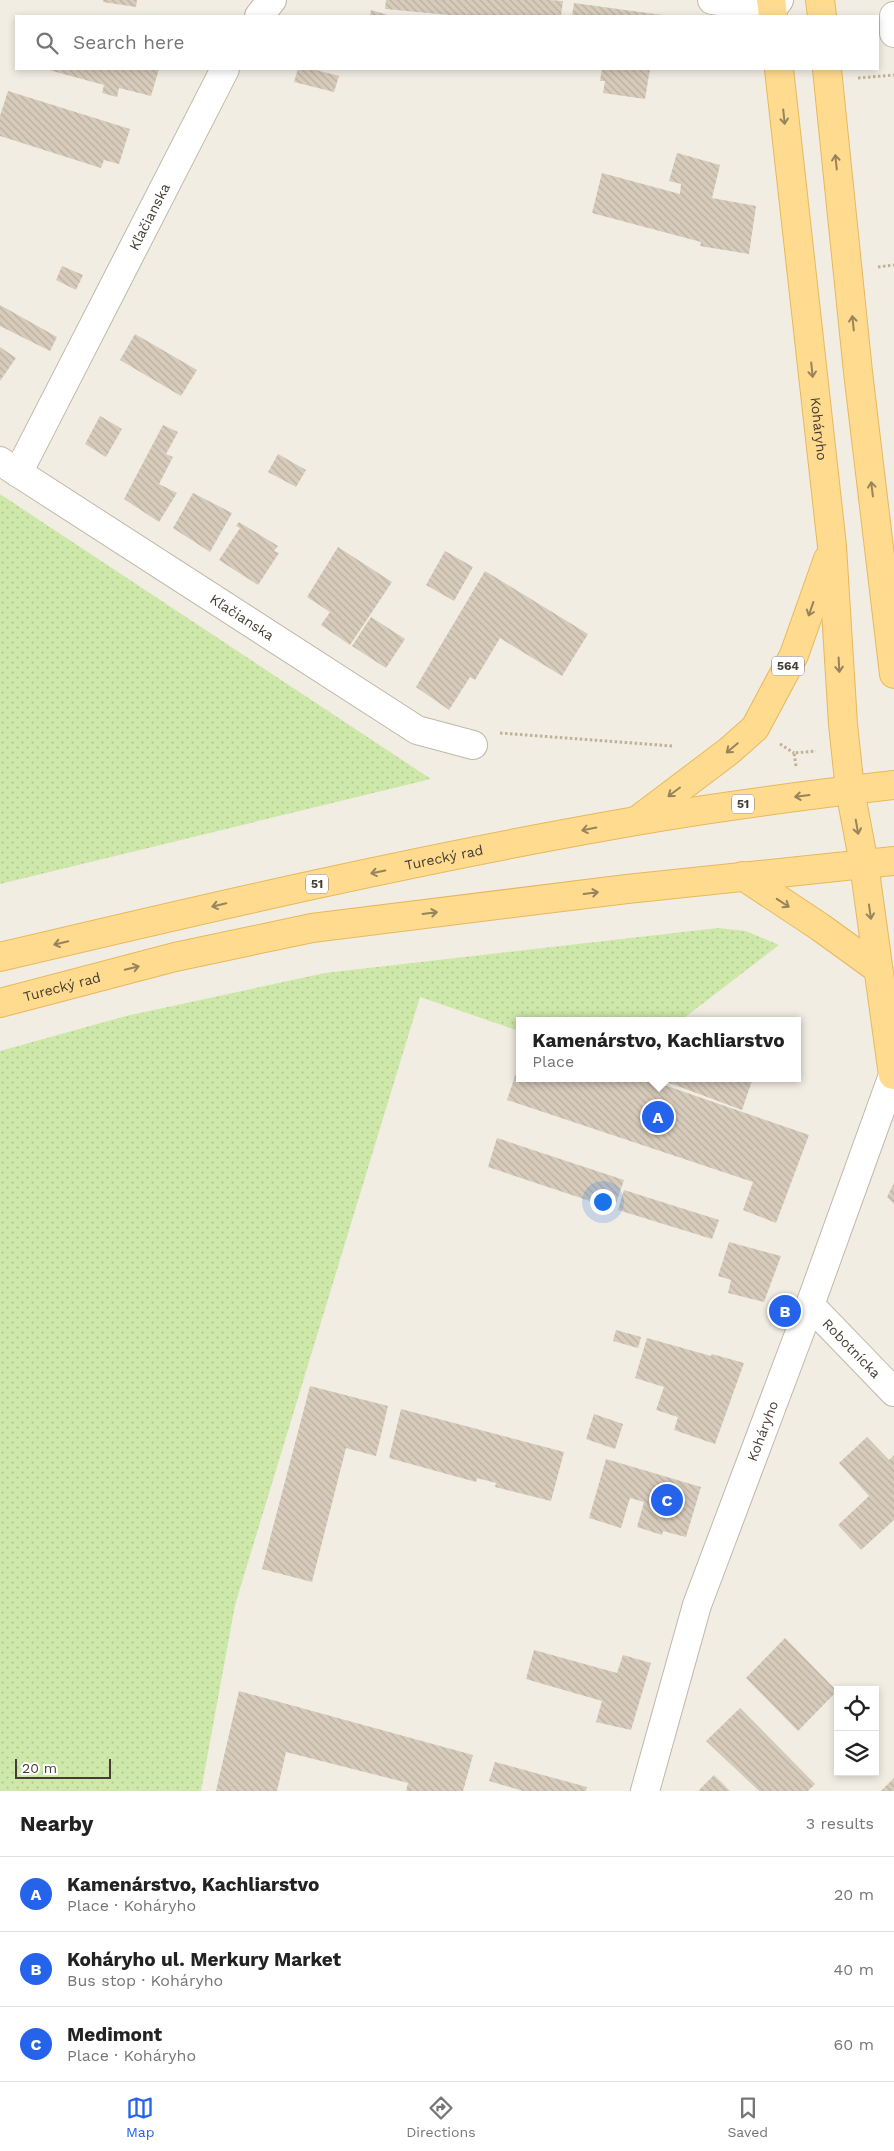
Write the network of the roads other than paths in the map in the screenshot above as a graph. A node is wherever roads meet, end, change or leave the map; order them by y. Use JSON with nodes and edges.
{"nodes":[{"id":1,"x":272,"y":0,"type":"edge"},
{"id":2,"x":712,"y":0,"type":"edge"},
{"id":3,"x":820,"y":0,"type":"edge"},
{"id":4,"x":774,"y":8,"type":"edge"},
{"id":5,"x":261,"y":15,"type":"edge"},
{"id":6,"x":822,"y":15,"type":"edge"},
{"id":7,"x":894,"y":16,"type":"edge"},
{"id":8,"x":894,"y":32,"type":"edge"},
{"id":9,"x":223,"y":70,"type":"edge"},
{"id":10,"x":779,"y":70,"type":"edge"},
{"id":11,"x":825,"y":72,"type":"edge"},
{"id":12,"x":9,"y":467,"type":"edge"},
{"id":13,"x":878,"y":538,"type":"junction"},
{"id":14,"x":832,"y":546,"type":"junction"},
{"id":15,"x":894,"y":563,"type":"edge"},
{"id":16,"x":894,"y":674,"type":"edge"},
{"id":17,"x":473,"y":745,"type":"road end"},
{"id":18,"x":894,"y":785,"type":"edge"},
{"id":19,"x":850,"y":790,"type":"junction"},
{"id":20,"x":636,"y":821,"type":"junction"},
{"id":21,"x":894,"y":861,"type":"edge"},
{"id":22,"x":864,"y":864,"type":"junction"},
{"id":23,"x":743,"y":876,"type":"junction"},
{"id":24,"x":0,"y":957,"type":"edge"},
{"id":25,"x":878,"y":969,"type":"junction"},
{"id":26,"x":0,"y":1003,"type":"edge"},
{"id":27,"x":893,"y":1073,"type":"edge"},
{"id":28,"x":810,"y":1305,"type":"junction"},
{"id":29,"x":894,"y":1392,"type":"edge"},
{"id":30,"x":645,"y":1791,"type":"edge"}],
"edges":[{"from":1,"to":5,"type":"street"},
{"from":2,"to":4,"type":"street"},
{"from":3,"to":6,"type":"main road"},
{"from":7,"to":8,"type":"street"},
{"from":9,"to":12,"type":"street","name":"Kľačianska"},
{"from":10,"to":14,"type":"main road","name":"Koháryho","number":"564","one_way":true},
{"from":13,"to":11,"type":"main road","one_way":true},
{"from":12,"to":17,"type":"street","name":"Kľačianska"},
{"from":13,"to":15,"type":"main road"},
{"from":13,"to":16,"type":"main road"},
{"from":14,"to":19,"type":"main road","name":"Koháryho","number":"564","one_way":true},
{"from":14,"to":20,"type":"main road","number":"564","one_way":true},
{"from":18,"to":19,"type":"main road","name":"Turecký rad","number":"51"},
{"from":19,"to":20,"type":"main road","name":"Turecký rad","number":"51","one_way":true},
{"from":19,"to":22,"type":"main road","name":"Koháryho","one_way":true},
{"from":20,"to":24,"type":"main road","name":"Turecký rad","number":"51","one_way":true},
{"from":21,"to":22,"type":"main road","name":"Turecký rad"},
{"from":22,"to":23,"type":"main road","name":"Turecký rad"},
{"from":22,"to":25,"type":"main road","name":"Koháryho","one_way":true},
{"from":23,"to":25,"type":"main road","one_way":true},
{"from":26,"to":23,"type":"main road","name":"Turecký rad","one_way":true},
{"from":25,"to":27,"type":"main road","name":"Koháryho"},
{"from":27,"to":28,"type":"street","name":"Koháryho"},
{"from":28,"to":29,"type":"street","name":"Robotnícka"},
{"from":28,"to":30,"type":"street","name":"Koháryho"}]}
